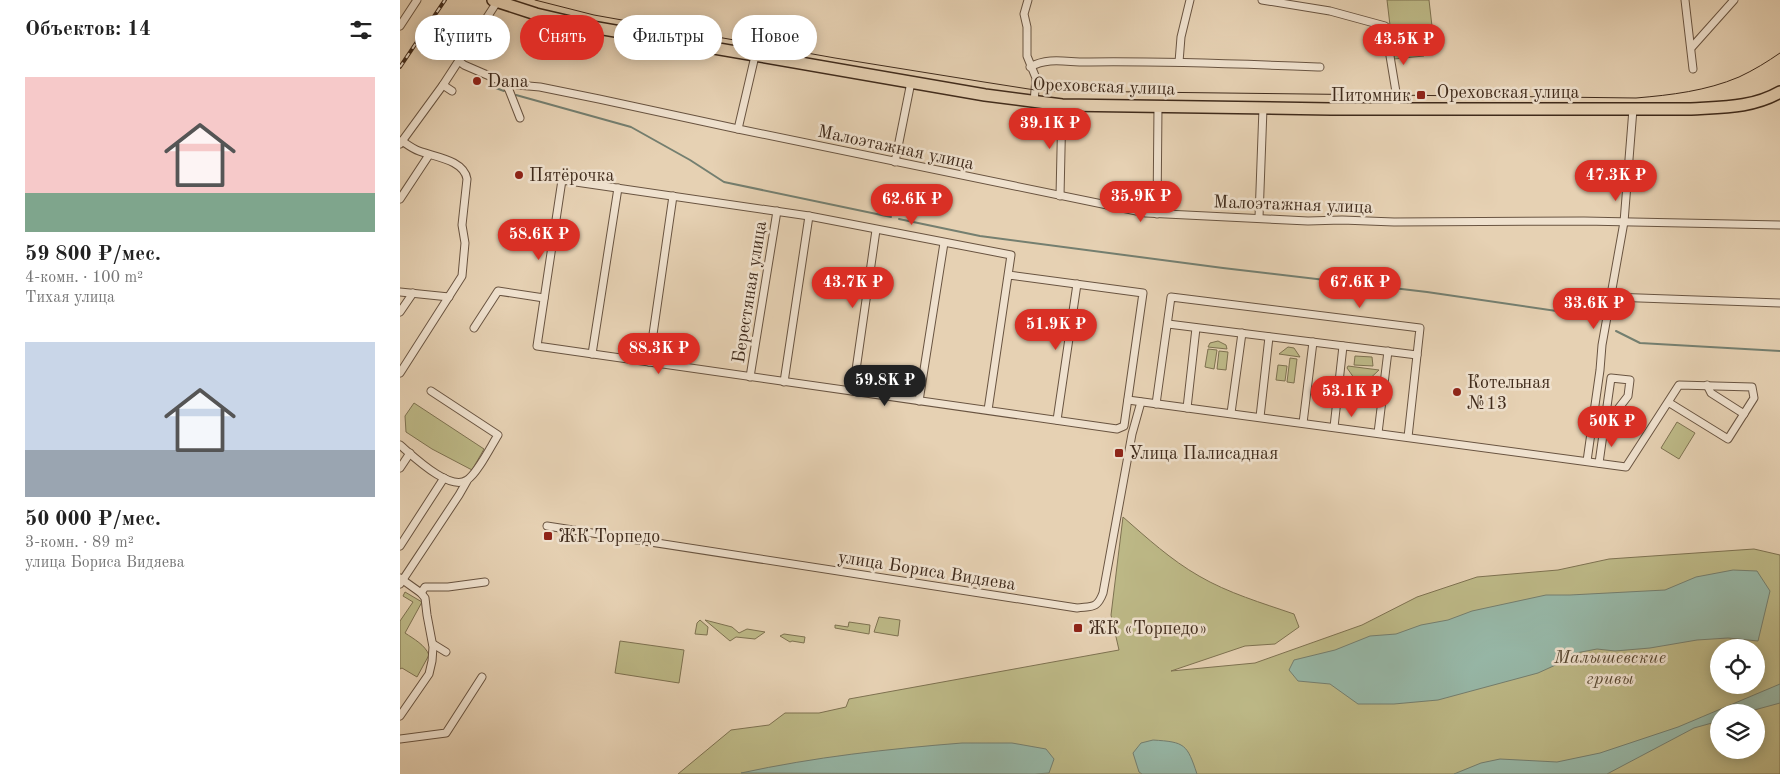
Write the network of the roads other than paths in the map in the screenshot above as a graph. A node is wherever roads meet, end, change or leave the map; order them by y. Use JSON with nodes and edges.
{"nodes":[{"id":1,"x":417,"y":0,"type":"edge"},
{"id":2,"x":1028,"y":0,"type":"edge"},
{"id":3,"x":1190,"y":0,"type":"edge"},
{"id":4,"x":1263,"y":0,"type":"edge"},
{"id":5,"x":1685,"y":0,"type":"edge"},
{"id":6,"x":1734,"y":0,"type":"edge"},
{"id":7,"x":495,"y":1,"type":"edge"},
{"id":8,"x":400,"y":26,"type":"edge"},
{"id":9,"x":1692,"y":47,"type":"junction"},
{"id":10,"x":732,"y":52,"type":"edge"},
{"id":11,"x":754,"y":60,"type":"edge"},
{"id":12,"x":779,"y":60,"type":"edge"},
{"id":13,"x":459,"y":61,"type":"junction"},
{"id":14,"x":1179,"y":62,"type":"junction"},
{"id":15,"x":1030,"y":67,"type":"junction"},
{"id":16,"x":1320,"y":67,"type":"dead end"},
{"id":17,"x":1694,"y":69,"type":"dead end"},
{"id":18,"x":911,"y":82,"type":"junction"},
{"id":19,"x":443,"y":85,"type":"junction"},
{"id":20,"x":517,"y":85,"type":"dead end"},
{"id":21,"x":452,"y":91,"type":"dead end"},
{"id":22,"x":1780,"y":92,"type":"edge"},
{"id":23,"x":1034,"y":102,"type":"junction"},
{"id":24,"x":1062,"y":105,"type":"junction"},
{"id":25,"x":1158,"y":107,"type":"junction"},
{"id":26,"x":1263,"y":108,"type":"junction"},
{"id":27,"x":1397,"y":108,"type":"junction"},
{"id":28,"x":1632,"y":109,"type":"junction"},
{"id":29,"x":520,"y":118,"type":"dead end"},
{"id":30,"x":738,"y":129,"type":"junction"},
{"id":31,"x":401,"y":142,"type":"edge"},
{"id":32,"x":429,"y":155,"type":"junction"},
{"id":33,"x":895,"y":162,"type":"junction"},
{"id":34,"x":618,"y":188,"type":"junction"},
{"id":35,"x":674,"y":196,"type":"junction"},
{"id":36,"x":1060,"y":196,"type":"junction"},
{"id":37,"x":400,"y":199,"type":"edge"},
{"id":38,"x":777,"y":211,"type":"junction"},
{"id":39,"x":1157,"y":214,"type":"junction"},
{"id":40,"x":809,"y":216,"type":"junction"},
{"id":41,"x":1259,"y":217,"type":"junction"},
{"id":42,"x":1624,"y":222,"type":"junction"},
{"id":43,"x":1780,"y":225,"type":"edge"},
{"id":44,"x":876,"y":230,"type":"junction"},
{"id":45,"x":944,"y":243,"type":"junction"},
{"id":46,"x":1009,"y":274,"type":"junction"},
{"id":47,"x":1077,"y":284,"type":"junction"},
{"id":48,"x":400,"y":292,"type":"edge"},
{"id":49,"x":412,"y":293,"type":"junction"},
{"id":50,"x":449,"y":297,"type":"junction"},
{"id":51,"x":1612,"y":297,"type":"junction"},
{"id":52,"x":544,"y":298,"type":"junction"},
{"id":53,"x":1780,"y":303,"type":"edge"},
{"id":54,"x":400,"y":312,"type":"edge"},
{"id":55,"x":1168,"y":324,"type":"junction"},
{"id":56,"x":474,"y":328,"type":"dead end"},
{"id":57,"x":1196,"y":328,"type":"junction"},
{"id":58,"x":1242,"y":333,"type":"junction"},
{"id":59,"x":1270,"y":337,"type":"junction"},
{"id":60,"x":1313,"y":342,"type":"junction"},
{"id":61,"x":1343,"y":346,"type":"junction"},
{"id":62,"x":1388,"y":351,"type":"junction"},
{"id":63,"x":592,"y":354,"type":"junction"},
{"id":64,"x":1417,"y":355,"type":"junction"},
{"id":65,"x":649,"y":362,"type":"junction"},
{"id":66,"x":400,"y":374,"type":"edge"},
{"id":67,"x":750,"y":377,"type":"junction"},
{"id":68,"x":784,"y":382,"type":"junction"},
{"id":69,"x":1707,"y":385,"type":"junction"},
{"id":70,"x":431,"y":391,"type":"dead end"},
{"id":71,"x":852,"y":391,"type":"junction"},
{"id":72,"x":1128,"y":400,"type":"junction"},
{"id":73,"x":919,"y":401,"type":"junction"},
{"id":74,"x":1141,"y":402,"type":"junction"},
{"id":75,"x":1668,"y":402,"type":"junction"},
{"id":76,"x":1156,"y":404,"type":"junction"},
{"id":77,"x":1187,"y":408,"type":"junction"},
{"id":78,"x":988,"y":410,"type":"junction"},
{"id":79,"x":1231,"y":413,"type":"junction"},
{"id":80,"x":1744,"y":414,"type":"junction"},
{"id":81,"x":1260,"y":417,"type":"junction"},
{"id":82,"x":1056,"y":420,"type":"junction"},
{"id":83,"x":1303,"y":423,"type":"junction"},
{"id":84,"x":1334,"y":427,"type":"junction"},
{"id":85,"x":1604,"y":427,"type":"junction"},
{"id":86,"x":1378,"y":433,"type":"junction"},
{"id":87,"x":1408,"y":437,"type":"junction"},
{"id":88,"x":400,"y":445,"type":"edge"},
{"id":89,"x":410,"y":453,"type":"junction"},
{"id":90,"x":1587,"y":461,"type":"junction"},
{"id":91,"x":1599,"y":463,"type":"junction"},
{"id":92,"x":400,"y":468,"type":"edge"},
{"id":93,"x":444,"y":478,"type":"junction"},
{"id":94,"x":467,"y":481,"type":"junction"},
{"id":95,"x":547,"y":526,"type":"dead end"},
{"id":96,"x":400,"y":546,"type":"edge"},
{"id":97,"x":401,"y":581,"type":"edge"},
{"id":98,"x":485,"y":582,"type":"dead end"},
{"id":99,"x":421,"y":593,"type":"junction"},
{"id":100,"x":433,"y":644,"type":"junction"},
{"id":101,"x":446,"y":652,"type":"dead end"},
{"id":102,"x":482,"y":677,"type":"dead end"},
{"id":103,"x":400,"y":716,"type":"edge"},
{"id":104,"x":400,"y":739,"type":"edge"}],
"edges":[{"from":1,"to":8,"type":"street"},
{"from":2,"to":15,"type":"street"},
{"from":3,"to":14,"type":"street"},
{"from":4,"to":27,"type":"street"},
{"from":5,"to":9,"type":"street"},
{"from":6,"to":9,"type":"street"},
{"from":7,"to":10,"type":"main road","name":"Ореховская улица"},
{"from":7,"to":13,"type":"street"},
{"from":9,"to":17,"type":"street"},
{"from":11,"to":30,"type":"street"},
{"from":12,"to":18,"type":"main road","name":"Ореховская улица"},
{"from":13,"to":19,"type":"street"},
{"from":13,"to":29,"type":"street"},
{"from":14,"to":15,"type":"street"},
{"from":14,"to":16,"type":"street"},
{"from":15,"to":23,"type":"street"},
{"from":18,"to":23,"type":"main road","name":"Ореховская улица"},
{"from":18,"to":33,"type":"street"},
{"from":19,"to":21,"type":"street"},
{"from":19,"to":31,"type":"street"},
{"from":20,"to":30,"type":"street","name":"Малоэтажная улица"},
{"from":22,"to":28,"type":"main road","name":"Ореховская улица"},
{"from":23,"to":24,"type":"main road","name":"Ореховская улица"},
{"from":24,"to":25,"type":"main road","name":"Ореховская улица"},
{"from":24,"to":36,"type":"street"},
{"from":25,"to":26,"type":"main road","name":"Ореховская улица"},
{"from":25,"to":39,"type":"street"},
{"from":26,"to":27,"type":"main road","name":"Ореховская улица"},
{"from":26,"to":41,"type":"street"},
{"from":27,"to":28,"type":"main road","name":"Ореховская улица"},
{"from":28,"to":42,"type":"street"},
{"from":30,"to":33,"type":"street","name":"Малоэтажная улица"},
{"from":31,"to":32,"type":"street"},
{"from":32,"to":37,"type":"street"},
{"from":32,"to":50,"type":"street"},
{"from":33,"to":36,"type":"street","name":"Малоэтажная улица"},
{"from":34,"to":35,"type":"street"},
{"from":34,"to":52,"type":"street"},
{"from":34,"to":63,"type":"street"},
{"from":35,"to":38,"type":"street"},
{"from":35,"to":65,"type":"street"},
{"from":36,"to":39,"type":"street","name":"Малоэтажная улица"},
{"from":38,"to":40,"type":"street"},
{"from":38,"to":67,"type":"street","name":"Берестяная улица"},
{"from":39,"to":41,"type":"street","name":"Малоэтажная улица"},
{"from":40,"to":44,"type":"street"},
{"from":40,"to":68,"type":"street"},
{"from":41,"to":42,"type":"street","name":"Малоэтажная улица"},
{"from":42,"to":43,"type":"street","name":"Малоэтажная улица"},
{"from":42,"to":51,"type":"street"},
{"from":44,"to":45,"type":"street"},
{"from":44,"to":71,"type":"street"},
{"from":45,"to":46,"type":"street"},
{"from":45,"to":73,"type":"street"},
{"from":46,"to":47,"type":"street"},
{"from":46,"to":78,"type":"street"},
{"from":47,"to":72,"type":"street"},
{"from":47,"to":82,"type":"street"},
{"from":48,"to":49,"type":"street"},
{"from":49,"to":50,"type":"street"},
{"from":49,"to":54,"type":"street"},
{"from":50,"to":66,"type":"street"},
{"from":51,"to":53,"type":"street"},
{"from":51,"to":90,"type":"street"},
{"from":52,"to":56,"type":"street"},
{"from":52,"to":63,"type":"street"},
{"from":55,"to":57,"type":"street"},
{"from":55,"to":64,"type":"street"},
{"from":55,"to":76,"type":"street"},
{"from":57,"to":58,"type":"street"},
{"from":57,"to":77,"type":"street"},
{"from":58,"to":59,"type":"street"},
{"from":58,"to":79,"type":"street"},
{"from":59,"to":60,"type":"street"},
{"from":59,"to":81,"type":"street"},
{"from":60,"to":61,"type":"street"},
{"from":60,"to":83,"type":"street"},
{"from":61,"to":62,"type":"street"},
{"from":61,"to":84,"type":"street"},
{"from":62,"to":64,"type":"street"},
{"from":62,"to":86,"type":"street"},
{"from":63,"to":65,"type":"street"},
{"from":64,"to":87,"type":"street"},
{"from":65,"to":67,"type":"street"},
{"from":67,"to":68,"type":"street"},
{"from":68,"to":71,"type":"street"},
{"from":69,"to":75,"type":"street"},
{"from":69,"to":80,"type":"street"},
{"from":69,"to":80,"type":"street"},
{"from":70,"to":94,"type":"street"},
{"from":71,"to":73,"type":"street"},
{"from":72,"to":74,"type":"street"},
{"from":72,"to":82,"type":"street"},
{"from":73,"to":78,"type":"street"},
{"from":74,"to":76,"type":"street"},
{"from":74,"to":95,"type":"street","name":"улица Бориса Видяева"},
{"from":75,"to":80,"type":"street"},
{"from":75,"to":91,"type":"street"},
{"from":76,"to":77,"type":"street"},
{"from":77,"to":79,"type":"street"},
{"from":78,"to":82,"type":"street"},
{"from":79,"to":81,"type":"street"},
{"from":81,"to":83,"type":"street"},
{"from":83,"to":84,"type":"street"},
{"from":84,"to":86,"type":"street"},
{"from":85,"to":85,"type":"street"},
{"from":85,"to":91,"type":"street"},
{"from":86,"to":87,"type":"street"},
{"from":87,"to":90,"type":"street"},
{"from":88,"to":89,"type":"street"},
{"from":89,"to":92,"type":"street"},
{"from":89,"to":93,"type":"street"},
{"from":90,"to":91,"type":"street"},
{"from":93,"to":94,"type":"street"},
{"from":93,"to":96,"type":"street"},
{"from":94,"to":97,"type":"street"},
{"from":97,"to":99,"type":"street"},
{"from":98,"to":99,"type":"street"},
{"from":99,"to":100,"type":"street"},
{"from":100,"to":101,"type":"street"},
{"from":100,"to":103,"type":"street"},
{"from":102,"to":104,"type":"street"}]}
